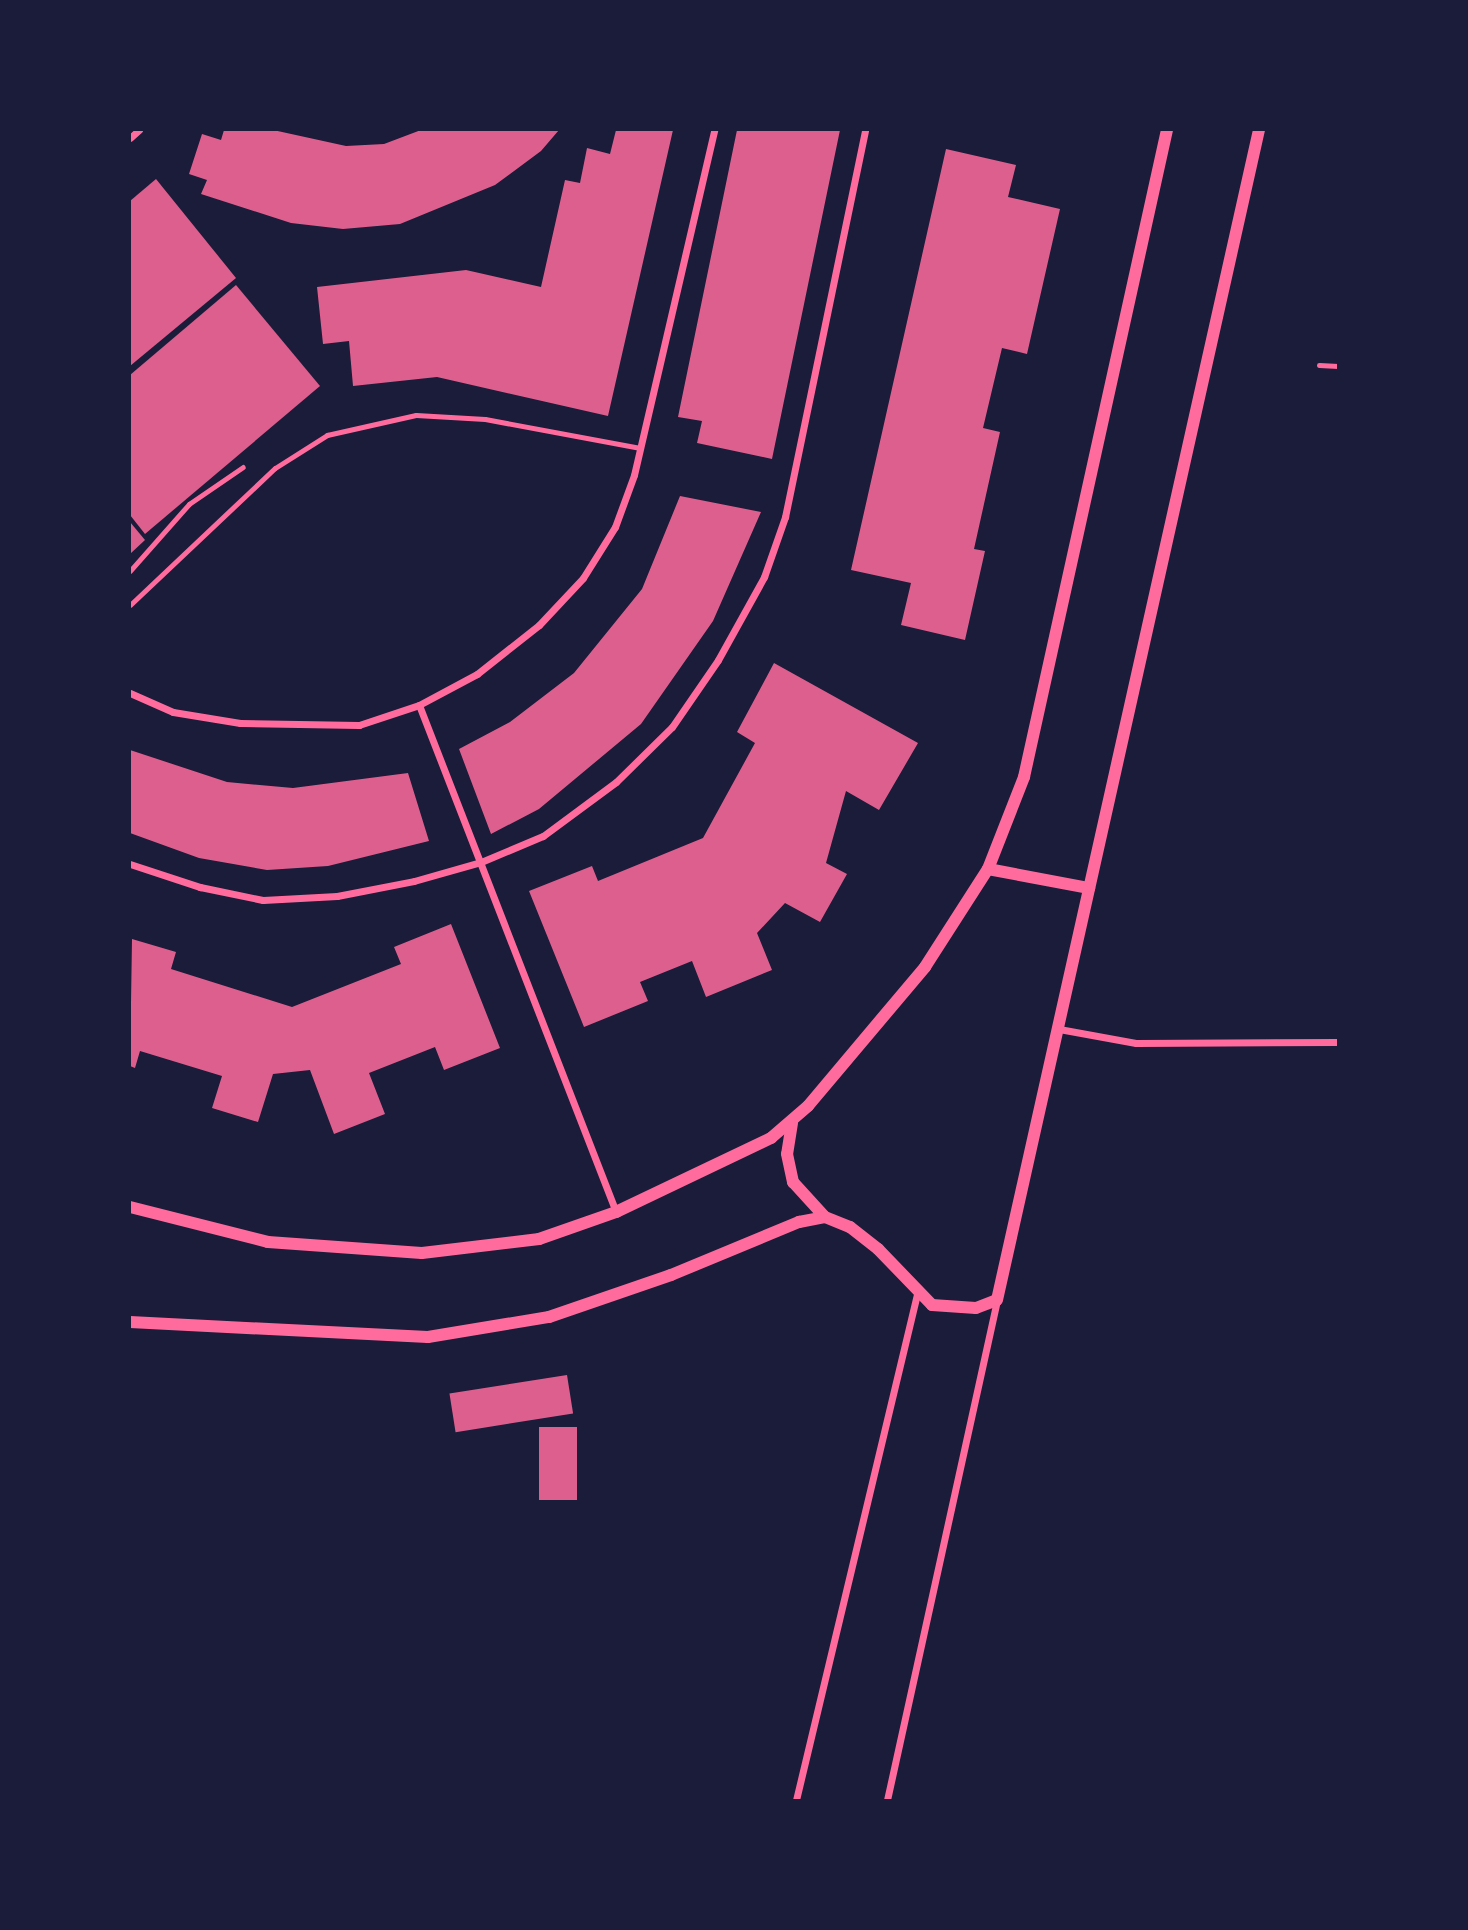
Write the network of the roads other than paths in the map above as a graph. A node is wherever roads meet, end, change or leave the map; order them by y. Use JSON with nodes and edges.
{"nodes":[{"id":1,"x":139,"y":130,"type":"edge"},
{"id":2,"x":715,"y":130,"type":"edge"},
{"id":3,"x":864,"y":130,"type":"edge"},
{"id":4,"x":1167,"y":130,"type":"edge"},
{"id":5,"x":1259,"y":130,"type":"edge"},
{"id":6,"x":130,"y":138,"type":"edge"},
{"id":7,"x":1319,"y":365,"type":"dead end"},
{"id":8,"x":1339,"y":366,"type":"edge"},
{"id":9,"x":640,"y":448,"type":"junction"},
{"id":10,"x":130,"y":605,"type":"edge"},
{"id":11,"x":130,"y":693,"type":"edge"},
{"id":12,"x":419,"y":705,"type":"junction"},
{"id":13,"x":481,"y":862,"type":"junction"},
{"id":14,"x":130,"y":864,"type":"edge"},
{"id":15,"x":988,"y":869,"type":"junction"},
{"id":16,"x":1089,"y":888,"type":"junction"},
{"id":17,"x":1059,"y":1029,"type":"junction"},
{"id":18,"x":1339,"y":1042,"type":"edge"},
{"id":19,"x":792,"y":1123,"type":"junction"},
{"id":20,"x":130,"y":1207,"type":"edge"},
{"id":21,"x":616,"y":1212,"type":"junction"},
{"id":22,"x":825,"y":1217,"type":"junction"},
{"id":23,"x":917,"y":1294,"type":"junction"},
{"id":24,"x":998,"y":1300,"type":"junction"},
{"id":25,"x":130,"y":1322,"type":"edge"},
{"id":26,"x":796,"y":1801,"type":"edge"},
{"id":27,"x":887,"y":1801,"type":"edge"}],
"edges":[{"from":1,"to":6,"type":"street"},
{"from":2,"to":9,"type":"street"},
{"from":3,"to":13,"type":"street"},
{"from":4,"to":15,"type":"street"},
{"from":5,"to":16,"type":"street"},
{"from":7,"to":8,"type":"lane"},
{"from":9,"to":10,"type":"lane"},
{"from":9,"to":12,"type":"street"},
{"from":11,"to":12,"type":"street"},
{"from":12,"to":13,"type":"street"},
{"from":13,"to":14,"type":"street"},
{"from":13,"to":21,"type":"street"},
{"from":15,"to":16,"type":"street"},
{"from":15,"to":19,"type":"street"},
{"from":16,"to":17,"type":"street"},
{"from":17,"to":18,"type":"street"},
{"from":17,"to":24,"type":"street"},
{"from":19,"to":21,"type":"street"},
{"from":19,"to":22,"type":"street"},
{"from":20,"to":21,"type":"street"},
{"from":22,"to":23,"type":"street"},
{"from":22,"to":25,"type":"street"},
{"from":23,"to":24,"type":"street"},
{"from":23,"to":26,"type":"street"},
{"from":24,"to":27,"type":"street"}]}
